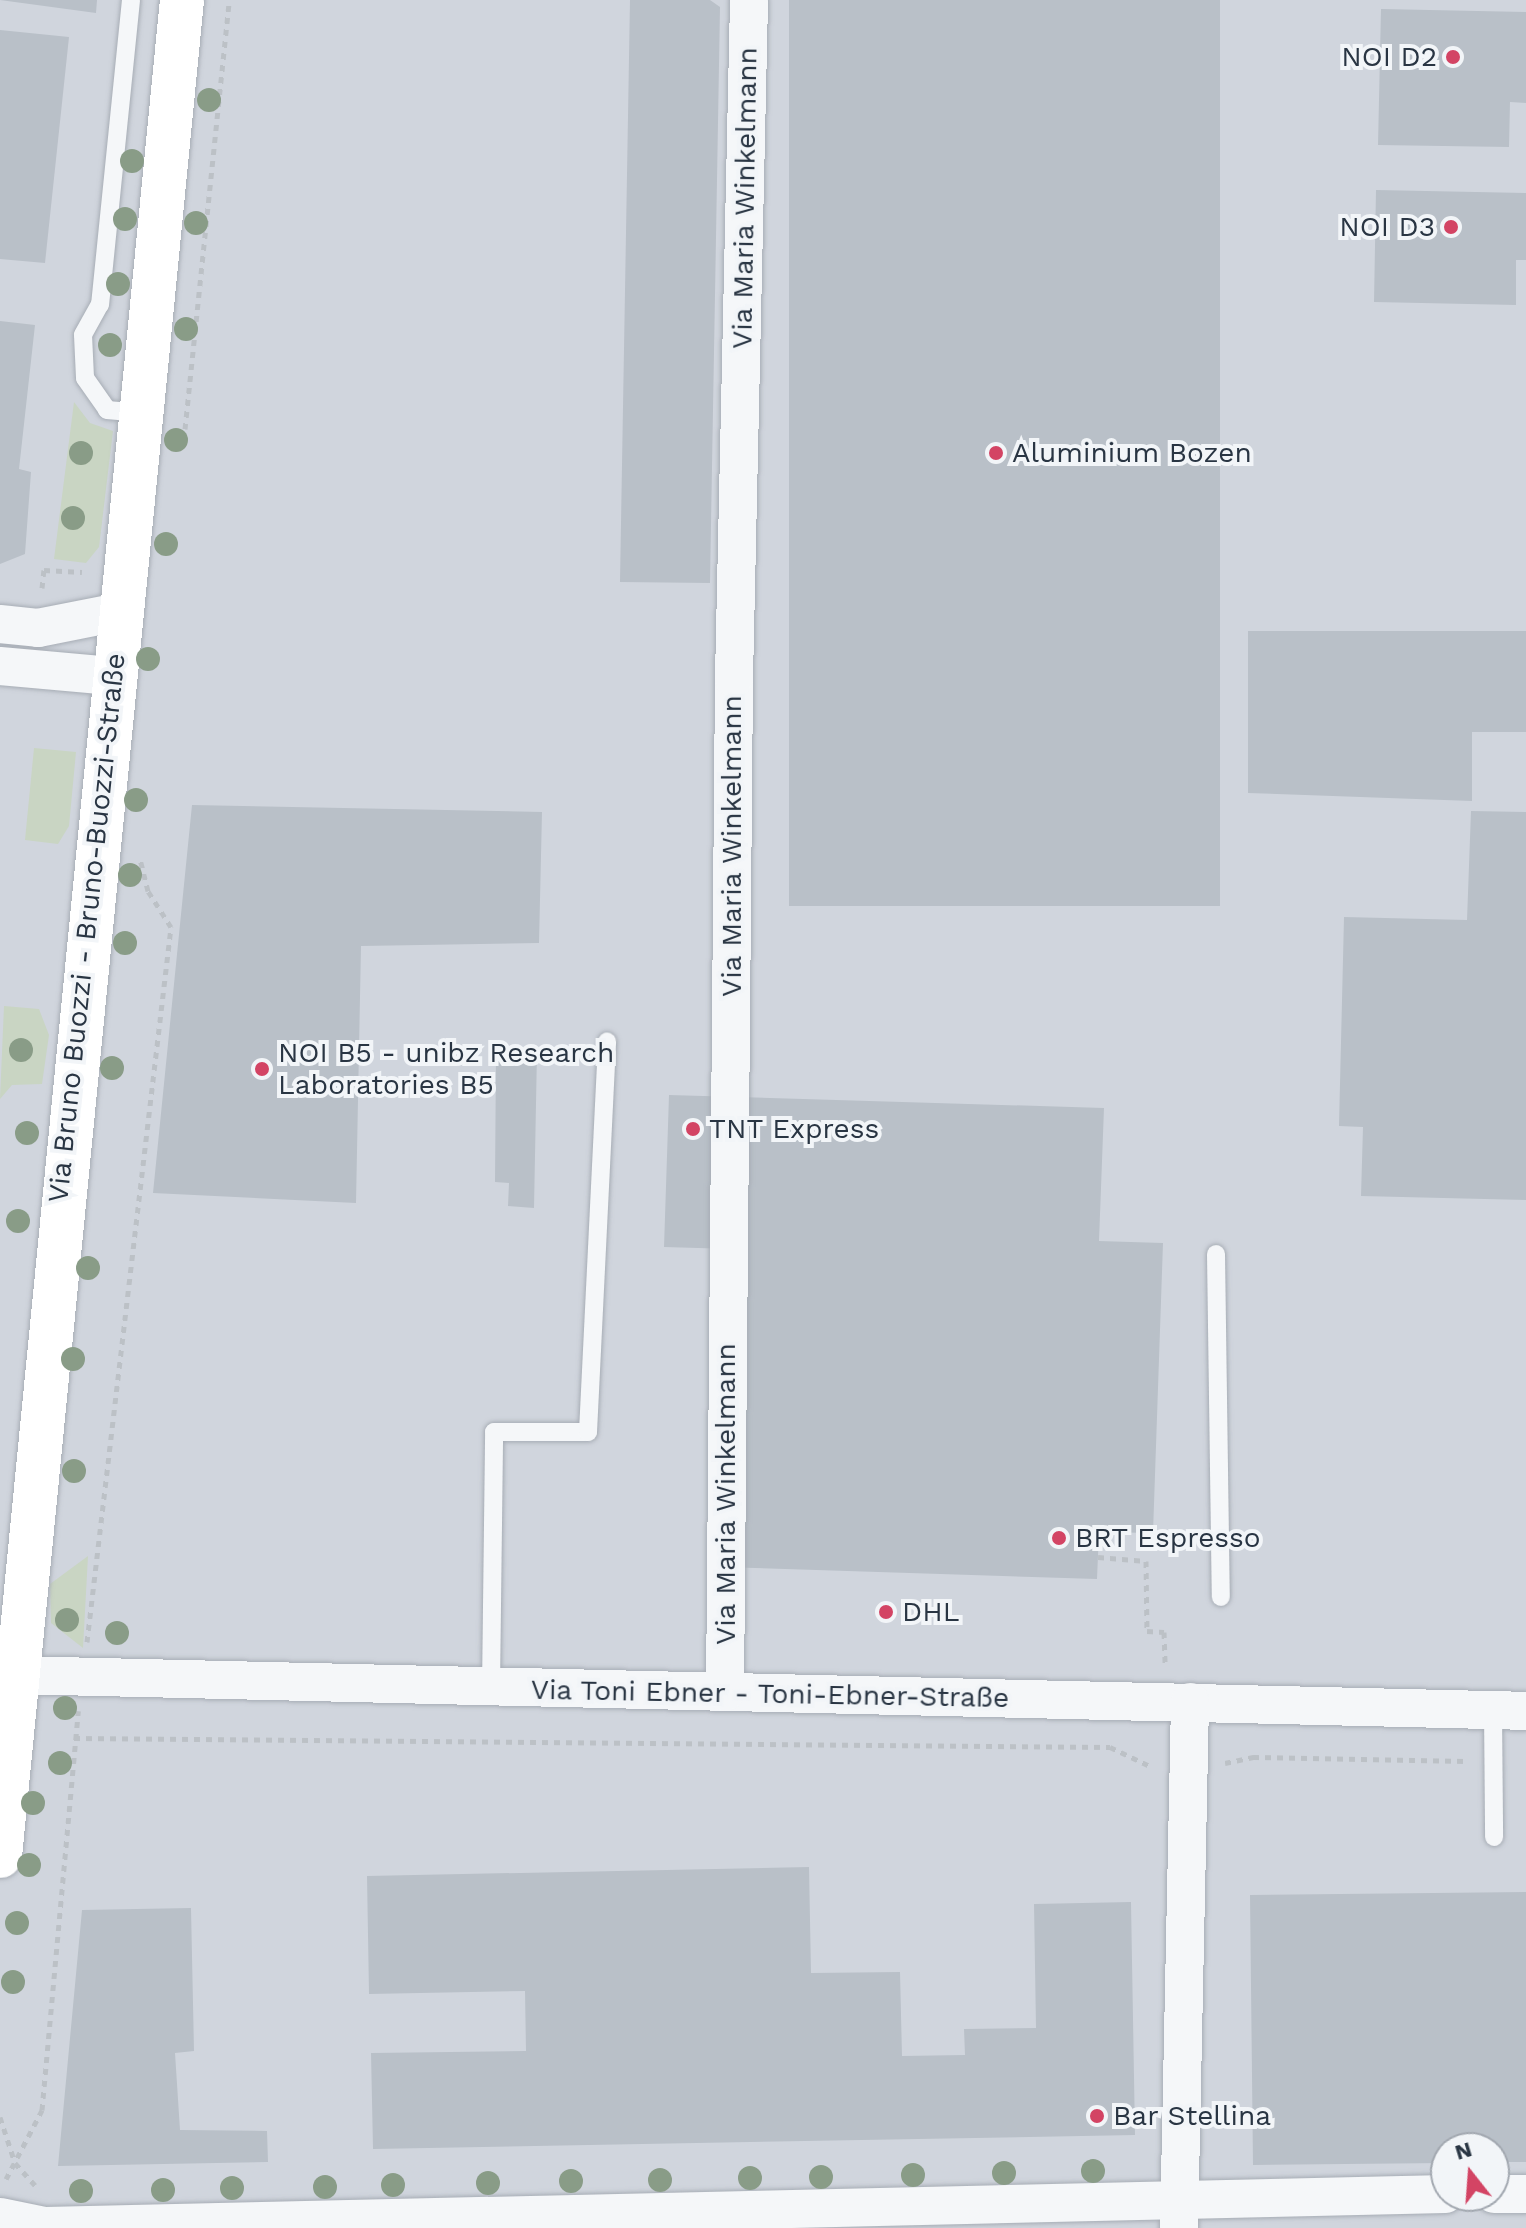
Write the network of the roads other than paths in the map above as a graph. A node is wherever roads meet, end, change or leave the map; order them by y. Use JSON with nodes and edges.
{"nodes":[{"id":1,"x":131,"y":0,"type":"edge"},
{"id":2,"x":182,"y":0,"type":"edge"},
{"id":3,"x":749,"y":0,"type":"edge"},
{"id":4,"x":139,"y":413,"type":"junction"},
{"id":5,"x":119,"y":612,"type":"junction"},
{"id":6,"x":0,"y":624,"type":"edge"},
{"id":7,"x":0,"y":666,"type":"edge"},
{"id":8,"x":112,"y":676,"type":"junction"},
{"id":9,"x":607,"y":1041,"type":"dead end"},
{"id":10,"x":1216,"y":1254,"type":"dead end"},
{"id":11,"x":1221,"y":1597,"type":"dead end"},
{"id":12,"x":15,"y":1675,"type":"junction"},
{"id":13,"x":491,"y":1688,"type":"junction"},
{"id":14,"x":725,"y":1692,"type":"junction"},
{"id":15,"x":1190,"y":1702,"type":"junction"},
{"id":16,"x":1510,"y":1711,"type":"edge"},
{"id":17,"x":1494,"y":1837,"type":"dead end"},
{"id":18,"x":0,"y":1856,"type":"edge"},
{"id":19,"x":1430,"y":2195,"type":"edge"},
{"id":20,"x":1,"y":2207,"type":"edge"},
{"id":21,"x":1181,"y":2213,"type":"edge"},
{"id":22,"x":45,"y":2226,"type":"edge"}],
"edges":[{"from":1,"to":4,"type":"lane"},
{"from":2,"to":4,"type":"main road","name":"Via Bruno Buozzi - Bruno-Buozzi-Straße"},
{"from":3,"to":14,"type":"street","name":"Via Maria Winkelmann"},
{"from":4,"to":5,"type":"main road","name":"Via Bruno Buozzi - Bruno-Buozzi-Straße"},
{"from":5,"to":6,"type":"street"},
{"from":5,"to":8,"type":"main road","name":"Via Bruno Buozzi - Bruno-Buozzi-Straße"},
{"from":7,"to":8,"type":"street"},
{"from":8,"to":12,"type":"main road","name":"Via Bruno Buozzi - Bruno-Buozzi-Straße"},
{"from":9,"to":13,"type":"lane"},
{"from":10,"to":11,"type":"lane"},
{"from":12,"to":13,"type":"street","name":"Via Toni Ebner - Toni-Ebner-Straße"},
{"from":12,"to":18,"type":"main road","name":"Via Bruno Buozzi - Bruno-Buozzi-Straße"},
{"from":13,"to":14,"type":"street","name":"Via Toni Ebner - Toni-Ebner-Straße"},
{"from":14,"to":15,"type":"street","name":"Via Toni Ebner - Toni-Ebner-Straße"},
{"from":15,"to":16,"type":"street","name":"Via Toni Ebner - Toni-Ebner-Straße"},
{"from":15,"to":21,"type":"street"},
{"from":16,"to":17,"type":"lane"},
{"from":19,"to":21,"type":"street"},
{"from":20,"to":22,"type":"street"},
{"from":21,"to":22,"type":"street"}]}
